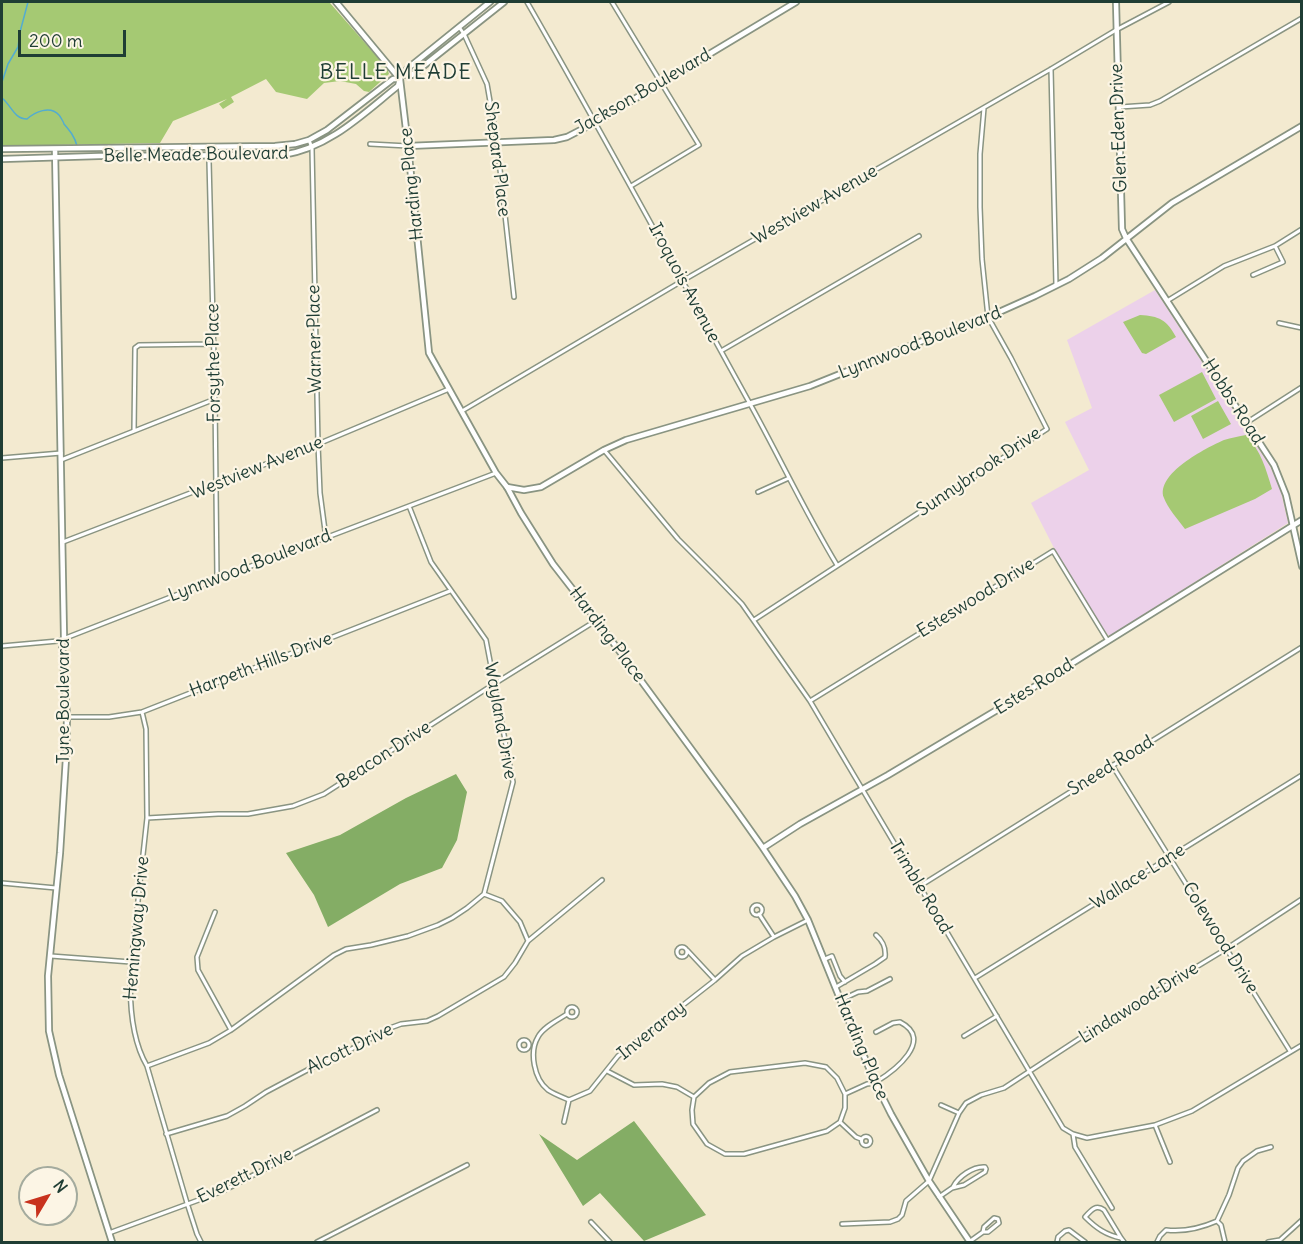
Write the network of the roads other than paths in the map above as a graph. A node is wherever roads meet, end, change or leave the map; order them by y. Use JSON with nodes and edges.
{"nodes":[{"id":1,"x":336,"y":2,"type":"edge"},
{"id":2,"x":490,"y":2,"type":"edge"},
{"id":3,"x":504,"y":2,"type":"edge"},
{"id":4,"x":527,"y":2,"type":"edge"},
{"id":5,"x":612,"y":2,"type":"edge"},
{"id":6,"x":796,"y":2,"type":"edge"},
{"id":7,"x":1116,"y":2,"type":"edge"},
{"id":8,"x":1169,"y":2,"type":"edge"},
{"id":9,"x":1302,"y":18,"type":"edge"},
{"id":10,"x":459,"y":27,"type":"junction"},
{"id":11,"x":1116,"y":30,"type":"junction"},
{"id":12,"x":464,"y":34,"type":"junction"},
{"id":13,"x":1051,"y":69,"type":"junction"},
{"id":14,"x":407,"y":74,"type":"junction"},
{"id":15,"x":400,"y":79,"type":"junction"},
{"id":16,"x":662,"y":82,"type":"junction"},
{"id":17,"x":1118,"y":107,"type":"junction"},
{"id":18,"x":984,"y":108,"type":"junction"},
{"id":19,"x":596,"y":122,"type":"junction"},
{"id":20,"x":1302,"y":126,"type":"edge"},
{"id":21,"x":309,"y":140,"type":"junction"},
{"id":22,"x":497,"y":142,"type":"junction"},
{"id":23,"x":370,"y":144,"type":"dead end"},
{"id":24,"x":408,"y":146,"type":"junction"},
{"id":25,"x":210,"y":147,"type":"junction"},
{"id":26,"x":312,"y":148,"type":"junction"},
{"id":27,"x":2,"y":149,"type":"edge"},
{"id":28,"x":55,"y":149,"type":"junction"},
{"id":29,"x":210,"y":156,"type":"junction"},
{"id":30,"x":56,"y":158,"type":"junction"},
{"id":31,"x":2,"y":159,"type":"edge"},
{"id":32,"x":631,"y":186,"type":"junction"},
{"id":33,"x":1300,"y":229,"type":"edge"},
{"id":34,"x":1302,"y":235,"type":"edge"},
{"id":35,"x":919,"y":236,"type":"dead end"},
{"id":36,"x":1126,"y":238,"type":"junction"},
{"id":37,"x":1275,"y":246,"type":"junction"},
{"id":38,"x":1135,"y":250,"type":"joint"},
{"id":39,"x":1253,"y":274,"type":"dead end"},
{"id":40,"x":682,"y":281,"type":"junction"},
{"id":41,"x":1056,"y":285,"type":"junction"},
{"id":42,"x":514,"y":297,"type":"dead end"},
{"id":43,"x":1167,"y":301,"type":"junction"},
{"id":44,"x":988,"y":317,"type":"junction"},
{"id":45,"x":1279,"y":324,"type":"dead end"},
{"id":46,"x":1302,"y":328,"type":"edge"},
{"id":47,"x":214,"y":344,"type":"junction"},
{"id":48,"x":721,"y":351,"type":"junction"},
{"id":49,"x":1302,"y":387,"type":"edge"},
{"id":50,"x":449,"y":389,"type":"junction"},
{"id":51,"x":215,"y":399,"type":"junction"},
{"id":52,"x":750,"y":404,"type":"junction"},
{"id":53,"x":461,"y":411,"type":"junction"},
{"id":54,"x":1246,"y":423,"type":"junction"},
{"id":55,"x":134,"y":431,"type":"junction"},
{"id":56,"x":318,"y":444,"type":"junction"},
{"id":57,"x":604,"y":450,"type":"junction"},
{"id":58,"x":61,"y":453,"type":"junction"},
{"id":59,"x":2,"y":458,"type":"edge"},
{"id":60,"x":61,"y":460,"type":"junction"},
{"id":61,"x":496,"y":473,"type":"junction"},
{"id":62,"x":789,"y":478,"type":"junction"},
{"id":63,"x":217,"y":484,"type":"junction"},
{"id":64,"x":507,"y":487,"type":"junction"},
{"id":65,"x":758,"y":492,"type":"dead end"},
{"id":66,"x":409,"y":506,"type":"junction"},
{"id":67,"x":1302,"y":520,"type":"edge"},
{"id":68,"x":1293,"y":525,"type":"junction"},
{"id":69,"x":326,"y":538,"type":"junction"},
{"id":70,"x":63,"y":542,"type":"junction"},
{"id":71,"x":837,"y":565,"type":"junction"},
{"id":72,"x":1302,"y":566,"type":"edge"},
{"id":73,"x":217,"y":579,"type":"junction"},
{"id":74,"x":450,"y":591,"type":"junction"},
{"id":75,"x":597,"y":620,"type":"junction"},
{"id":76,"x":754,"y":620,"type":"junction"},
{"id":77,"x":64,"y":638,"type":"junction"},
{"id":78,"x":1108,"y":641,"type":"junction"},
{"id":79,"x":2,"y":646,"type":"edge"},
{"id":80,"x":1302,"y":647,"type":"edge"},
{"id":81,"x":494,"y":684,"type":"junction"},
{"id":82,"x":810,"y":701,"type":"junction"},
{"id":83,"x":142,"y":712,"type":"junction"},
{"id":84,"x":67,"y":717,"type":"junction"},
{"id":85,"x":1112,"y":765,"type":"junction"},
{"id":86,"x":1302,"y":775,"type":"edge"},
{"id":87,"x":862,"y":790,"type":"junction"},
{"id":88,"x":147,"y":818,"type":"junction"},
{"id":89,"x":763,"y":848,"type":"junction"},
{"id":90,"x":1169,"y":857,"type":"junction"},
{"id":91,"x":602,"y":880,"type":"dead end"},
{"id":92,"x":2,"y":883,"type":"edge"},
{"id":93,"x":920,"y":886,"type":"junction"},
{"id":94,"x":56,"y":888,"type":"junction"},
{"id":95,"x":484,"y":894,"type":"junction"},
{"id":96,"x":1302,"y":899,"type":"edge"},
{"id":97,"x":215,"y":912,"type":"dead end"},
{"id":98,"x":759,"y":914,"type":"dead end"},
{"id":99,"x":808,"y":920,"type":"junction"},
{"id":100,"x":876,"y":935,"type":"dead end"},
{"id":101,"x":774,"y":937,"type":"junction"},
{"id":102,"x":528,"y":941,"type":"junction"},
{"id":103,"x":1227,"y":949,"type":"junction"},
{"id":104,"x":687,"y":950,"type":"dead end"},
{"id":105,"x":51,"y":956,"type":"junction"},
{"id":106,"x":825,"y":959,"type":"junction"},
{"id":107,"x":131,"y":962,"type":"junction"},
{"id":108,"x":975,"y":978,"type":"junction"},
{"id":109,"x":890,"y":979,"type":"dead end"},
{"id":110,"x":716,"y":980,"type":"junction"},
{"id":111,"x":845,"y":982,"type":"junction"},
{"id":112,"x":836,"y":987,"type":"junction"},
{"id":113,"x":841,"y":1000,"type":"junction"},
{"id":114,"x":567,"y":1014,"type":"dead end"},
{"id":115,"x":997,"y":1016,"type":"junction"},
{"id":116,"x":231,"y":1030,"type":"junction"},
{"id":117,"x":876,"y":1032,"type":"dead end"},
{"id":118,"x":964,"y":1036,"type":"dead end"},
{"id":119,"x":1302,"y":1045,"type":"edge"},
{"id":120,"x":529,"y":1046,"type":"dead end"},
{"id":121,"x":535,"y":1047,"type":"junction"},
{"id":122,"x":1290,"y":1051,"type":"junction"},
{"id":123,"x":147,"y":1066,"type":"junction"},
{"id":124,"x":607,"y":1071,"type":"junction"},
{"id":125,"x":1030,"y":1071,"type":"junction"},
{"id":126,"x":876,"y":1083,"type":"junction"},
{"id":127,"x":845,"y":1094,"type":"junction"},
{"id":128,"x":694,"y":1097,"type":"junction"},
{"id":129,"x":569,"y":1100,"type":"junction"},
{"id":130,"x":941,"y":1105,"type":"dead end"},
{"id":131,"x":377,"y":1110,"type":"dead end"},
{"id":132,"x":959,"y":1113,"type":"junction"},
{"id":133,"x":564,"y":1122,"type":"dead end"},
{"id":134,"x":840,"y":1122,"type":"junction"},
{"id":135,"x":1155,"y":1125,"type":"junction"},
{"id":136,"x":166,"y":1134,"type":"junction"},
{"id":137,"x":1073,"y":1134,"type":"junction"},
{"id":138,"x":861,"y":1139,"type":"dead end"},
{"id":139,"x":1270,"y":1147,"type":"dead end"},
{"id":140,"x":1170,"y":1162,"type":"dead end"},
{"id":141,"x":467,"y":1165,"type":"dead end"},
{"id":142,"x":929,"y":1181,"type":"junction"},
{"id":143,"x":953,"y":1187,"type":"junction"},
{"id":144,"x":939,"y":1197,"type":"junction"},
{"id":145,"x":187,"y":1203,"type":"junction"},
{"id":146,"x":1112,"y":1208,"type":"dead end"},
{"id":147,"x":1302,"y":1220,"type":"edge"},
{"id":148,"x":1217,"y":1221,"type":"junction"},
{"id":149,"x":591,"y":1222,"type":"dead end"},
{"id":150,"x":842,"y":1224,"type":"dead end"},
{"id":151,"x":982,"y":1232,"type":"junction"},
{"id":152,"x":109,"y":1233,"type":"junction"},
{"id":153,"x":1123,"y":1240,"type":"edge"},
{"id":154,"x":112,"y":1242,"type":"edge"},
{"id":155,"x":201,"y":1242,"type":"edge"},
{"id":156,"x":317,"y":1242,"type":"edge"},
{"id":157,"x":610,"y":1242,"type":"edge"},
{"id":158,"x":970,"y":1242,"type":"edge"},
{"id":159,"x":1057,"y":1242,"type":"edge"},
{"id":160,"x":1085,"y":1242,"type":"edge"},
{"id":161,"x":1157,"y":1242,"type":"edge"},
{"id":162,"x":1225,"y":1242,"type":"edge"},
{"id":163,"x":1268,"y":1242,"type":"edge"}],
"edges":[{"from":1,"to":15,"type":"street"},
{"from":2,"to":10,"type":"street","name":"Belle Meade Boulevard"},
{"from":3,"to":12,"type":"street","name":"Belle Meade Boulevard"},
{"from":4,"to":19,"type":"street","name":"Iroquois Avenue"},
{"from":5,"to":16,"type":"street"},
{"from":6,"to":16,"type":"street","name":"Jackson Boulevard"},
{"from":7,"to":11,"type":"street","name":"Glen Eden Drive"},
{"from":8,"to":11,"type":"street","name":"Westview Avenue"},
{"from":9,"to":17,"type":"street"},
{"from":10,"to":12,"type":"street","name":"Shepard Place"},
{"from":10,"to":14,"type":"street","name":"Belle Meade Boulevard"},
{"from":11,"to":13,"type":"street","name":"Westview Avenue"},
{"from":11,"to":17,"type":"street","name":"Glen Eden Drive"},
{"from":12,"to":14,"type":"street","name":"Belle Meade Boulevard"},
{"from":12,"to":22,"type":"street","name":"Shepard Place"},
{"from":13,"to":18,"type":"street","name":"Westview Avenue"},
{"from":13,"to":41,"type":"street"},
{"from":14,"to":15,"type":"street","name":"Belle Meade Boulevard"},
{"from":15,"to":21,"type":"street","name":"Belle Meade Boulevard"},
{"from":15,"to":24,"type":"street","name":"Harding Place"},
{"from":15,"to":26,"type":"street","name":"Belle Meade Boulevard"},
{"from":16,"to":19,"type":"street","name":"Jackson Boulevard"},
{"from":16,"to":32,"type":"street"},
{"from":17,"to":36,"type":"street","name":"Glen Eden Drive"},
{"from":18,"to":40,"type":"street","name":"Westview Avenue"},
{"from":18,"to":44,"type":"street","name":"Sunnybrook Drive"},
{"from":19,"to":22,"type":"street","name":"Jackson Boulevard"},
{"from":19,"to":32,"type":"street","name":"Iroquois Avenue"},
{"from":20,"to":36,"type":"street","name":"Lynnwood Boulevard"},
{"from":21,"to":25,"type":"street","name":"Belle Meade Boulevard"},
{"from":21,"to":26,"type":"street","name":"Warner Place"},
{"from":22,"to":24,"type":"street","name":"Jackson Boulevard"},
{"from":22,"to":42,"type":"street","name":"Shepard Place"},
{"from":23,"to":24,"type":"street","name":"Jackson Boulevard"},
{"from":24,"to":50,"type":"street","name":"Harding Place"},
{"from":25,"to":28,"type":"street","name":"Belle Meade Boulevard"},
{"from":25,"to":29,"type":"street","name":"Forsythe Place"},
{"from":26,"to":29,"type":"street","name":"Belle Meade Boulevard"},
{"from":26,"to":56,"type":"street","name":"Warner Place"},
{"from":27,"to":28,"type":"street","name":"Belle Meade Boulevard"},
{"from":28,"to":30,"type":"street","name":"Tyne Boulevard"},
{"from":29,"to":30,"type":"street","name":"Belle Meade Boulevard"},
{"from":29,"to":47,"type":"street","name":"Forsythe Place"},
{"from":30,"to":31,"type":"street","name":"Belle Meade Boulevard"},
{"from":30,"to":58,"type":"street","name":"Tyne Boulevard"},
{"from":32,"to":40,"type":"street","name":"Iroquois Avenue"},
{"from":33,"to":34,"type":"street"},
{"from":33,"to":37,"type":"street"},
{"from":35,"to":48,"type":"street"},
{"from":36,"to":38,"type":"street","name":"Glen Eden Drive"},
{"from":36,"to":41,"type":"street","name":"Lynnwood Boulevard"},
{"from":37,"to":39,"type":"street"},
{"from":37,"to":43,"type":"street"},
{"from":38,"to":43,"type":"street","name":"Hobbs Road"},
{"from":40,"to":48,"type":"street","name":"Iroquois Avenue"},
{"from":40,"to":53,"type":"street","name":"Westview Avenue"},
{"from":41,"to":44,"type":"street","name":"Lynnwood Boulevard"},
{"from":43,"to":54,"type":"street","name":"Hobbs Road"},
{"from":44,"to":52,"type":"street","name":"Lynnwood Boulevard"},
{"from":44,"to":71,"type":"street","name":"Sunnybrook Drive"},
{"from":45,"to":46,"type":"street"},
{"from":47,"to":51,"type":"street","name":"Forsythe Place"},
{"from":47,"to":55,"type":"street"},
{"from":48,"to":52,"type":"street","name":"Iroquois Avenue"},
{"from":49,"to":54,"type":"street"},
{"from":50,"to":53,"type":"street","name":"Harding Place"},
{"from":50,"to":56,"type":"street","name":"Westview Avenue"},
{"from":51,"to":55,"type":"street"},
{"from":51,"to":63,"type":"street","name":"Forsythe Place"},
{"from":52,"to":57,"type":"street","name":"Lynnwood Boulevard"},
{"from":52,"to":62,"type":"street","name":"Iroquois Avenue"},
{"from":53,"to":61,"type":"street","name":"Harding Place"},
{"from":54,"to":68,"type":"street","name":"Hobbs Road"},
{"from":55,"to":60,"type":"street"},
{"from":56,"to":63,"type":"street","name":"Westview Avenue"},
{"from":56,"to":69,"type":"street","name":"Warner Place"},
{"from":57,"to":64,"type":"street","name":"Lynnwood Boulevard"},
{"from":57,"to":76,"type":"street","name":"Trimble Road"},
{"from":58,"to":59,"type":"street"},
{"from":58,"to":60,"type":"street","name":"Tyne Boulevard"},
{"from":60,"to":70,"type":"street","name":"Tyne Boulevard"},
{"from":61,"to":64,"type":"street","name":"Harding Place"},
{"from":61,"to":66,"type":"street","name":"Lynnwood Boulevard"},
{"from":62,"to":65,"type":"street"},
{"from":62,"to":71,"type":"street","name":"Iroquois Avenue"},
{"from":63,"to":70,"type":"street","name":"Westview Avenue"},
{"from":63,"to":73,"type":"street","name":"Forsythe Place"},
{"from":64,"to":75,"type":"street","name":"Harding Place"},
{"from":66,"to":69,"type":"street","name":"Lynnwood Boulevard"},
{"from":66,"to":74,"type":"street","name":"Wayland Drive"},
{"from":67,"to":68,"type":"street","name":"Estes Road"},
{"from":68,"to":72,"type":"street","name":"Hobbs Road"},
{"from":68,"to":78,"type":"street","name":"Estes Road"},
{"from":69,"to":73,"type":"street","name":"Lynnwood Boulevard"},
{"from":70,"to":77,"type":"street","name":"Tyne Boulevard"},
{"from":71,"to":76,"type":"street","name":"Sunnybrook Drive"},
{"from":73,"to":77,"type":"street","name":"Lynnwood Boulevard"},
{"from":74,"to":81,"type":"street","name":"Wayland Drive"},
{"from":74,"to":83,"type":"street","name":"Harpeth Hills Drive"},
{"from":75,"to":81,"type":"street","name":"Beacon Drive"},
{"from":75,"to":89,"type":"street","name":"Harding Place"},
{"from":76,"to":82,"type":"street","name":"Trimble Road"},
{"from":77,"to":79,"type":"street","name":"Lynnwood Boulevard"},
{"from":77,"to":84,"type":"street","name":"Tyne Boulevard"},
{"from":78,"to":82,"type":"street","name":"Esteswood Drive"},
{"from":78,"to":87,"type":"street","name":"Estes Road"},
{"from":80,"to":85,"type":"street","name":"Sneed Road"},
{"from":81,"to":88,"type":"street","name":"Beacon Drive"},
{"from":81,"to":95,"type":"street","name":"Wayland Drive"},
{"from":82,"to":87,"type":"street","name":"Trimble Road"},
{"from":83,"to":84,"type":"street","name":"Harpeth Hills Drive"},
{"from":83,"to":88,"type":"street","name":"Hemingway Drive"},
{"from":84,"to":94,"type":"street","name":"Tyne Boulevard"},
{"from":85,"to":90,"type":"street","name":"Colewood Drive"},
{"from":85,"to":93,"type":"street","name":"Sneed Road"},
{"from":86,"to":90,"type":"street","name":"Wallace Lane"},
{"from":87,"to":89,"type":"street","name":"Estes Road"},
{"from":87,"to":93,"type":"street","name":"Trimble Road"},
{"from":88,"to":107,"type":"street","name":"Hemingway Drive"},
{"from":89,"to":99,"type":"street","name":"Harding Place"},
{"from":90,"to":103,"type":"street","name":"Colewood Drive"},
{"from":90,"to":108,"type":"street","name":"Wallace Lane"},
{"from":91,"to":102,"type":"street","name":"Alcott Drive"},
{"from":92,"to":94,"type":"street"},
{"from":93,"to":108,"type":"street","name":"Trimble Road"},
{"from":94,"to":105,"type":"street","name":"Tyne Boulevard"},
{"from":95,"to":102,"type":"street"},
{"from":95,"to":116,"type":"street"},
{"from":96,"to":103,"type":"street","name":"Lindawood Drive"},
{"from":97,"to":116,"type":"street"},
{"from":98,"to":101,"type":"street"},
{"from":99,"to":101,"type":"street","name":"Inveraray"},
{"from":99,"to":106,"type":"street","name":"Harding Place"},
{"from":100,"to":111,"type":"street"},
{"from":101,"to":110,"type":"street","name":"Inveraray"},
{"from":102,"to":136,"type":"street","name":"Alcott Drive"},
{"from":103,"to":122,"type":"street","name":"Colewood Drive"},
{"from":103,"to":125,"type":"street","name":"Lindawood Drive"},
{"from":104,"to":110,"type":"street"},
{"from":105,"to":107,"type":"street"},
{"from":105,"to":152,"type":"street","name":"Tyne Boulevard"},
{"from":106,"to":111,"type":"street"},
{"from":106,"to":112,"type":"street","name":"Harding Place"},
{"from":107,"to":123,"type":"street","name":"Hemingway Drive"},
{"from":108,"to":115,"type":"street","name":"Trimble Road"},
{"from":109,"to":113,"type":"street"},
{"from":110,"to":124,"type":"street","name":"Inveraray"},
{"from":111,"to":112,"type":"street"},
{"from":112,"to":113,"type":"street","name":"Harding Place"},
{"from":113,"to":126,"type":"street","name":"Harding Place"},
{"from":114,"to":121,"type":"street"},
{"from":115,"to":118,"type":"street"},
{"from":115,"to":125,"type":"street","name":"Trimble Road"},
{"from":116,"to":123,"type":"street"},
{"from":117,"to":126,"type":"street"},
{"from":119,"to":122,"type":"street"},
{"from":120,"to":121,"type":"street"},
{"from":121,"to":129,"type":"street"},
{"from":122,"to":135,"type":"street"},
{"from":123,"to":136,"type":"street","name":"Hemingway Drive"},
{"from":124,"to":128,"type":"street"},
{"from":124,"to":129,"type":"street","name":"Inveraray"},
{"from":125,"to":132,"type":"street"},
{"from":125,"to":137,"type":"street","name":"Trimble Road"},
{"from":126,"to":127,"type":"street"},
{"from":126,"to":142,"type":"street","name":"Harding Place"},
{"from":127,"to":128,"type":"street"},
{"from":127,"to":134,"type":"street"},
{"from":128,"to":134,"type":"street"},
{"from":129,"to":133,"type":"street"},
{"from":130,"to":132,"type":"street"},
{"from":131,"to":145,"type":"street","name":"Everett Drive"},
{"from":132,"to":142,"type":"street"},
{"from":134,"to":138,"type":"street"},
{"from":135,"to":137,"type":"street"},
{"from":135,"to":140,"type":"street"},
{"from":136,"to":145,"type":"street","name":"Hemingway Drive"},
{"from":137,"to":146,"type":"street"},
{"from":139,"to":148,"type":"street"},
{"from":141,"to":156,"type":"street"},
{"from":142,"to":144,"type":"street","name":"Harding Place"},
{"from":142,"to":150,"type":"street"},
{"from":143,"to":143,"type":"street"},
{"from":143,"to":144,"type":"street"},
{"from":144,"to":158,"type":"street","name":"Harding Place"},
{"from":145,"to":152,"type":"street","name":"Everett Drive"},
{"from":145,"to":155,"type":"street","name":"Hemingway Drive"},
{"from":147,"to":163,"type":"street"},
{"from":148,"to":161,"type":"street"},
{"from":148,"to":162,"type":"street"},
{"from":149,"to":157,"type":"street"},
{"from":151,"to":151,"type":"street"},
{"from":151,"to":158,"type":"street"},
{"from":152,"to":154,"type":"street","name":"Tyne Boulevard"},
{"from":153,"to":153,"type":"street"},
{"from":159,"to":160,"type":"street"}]}
